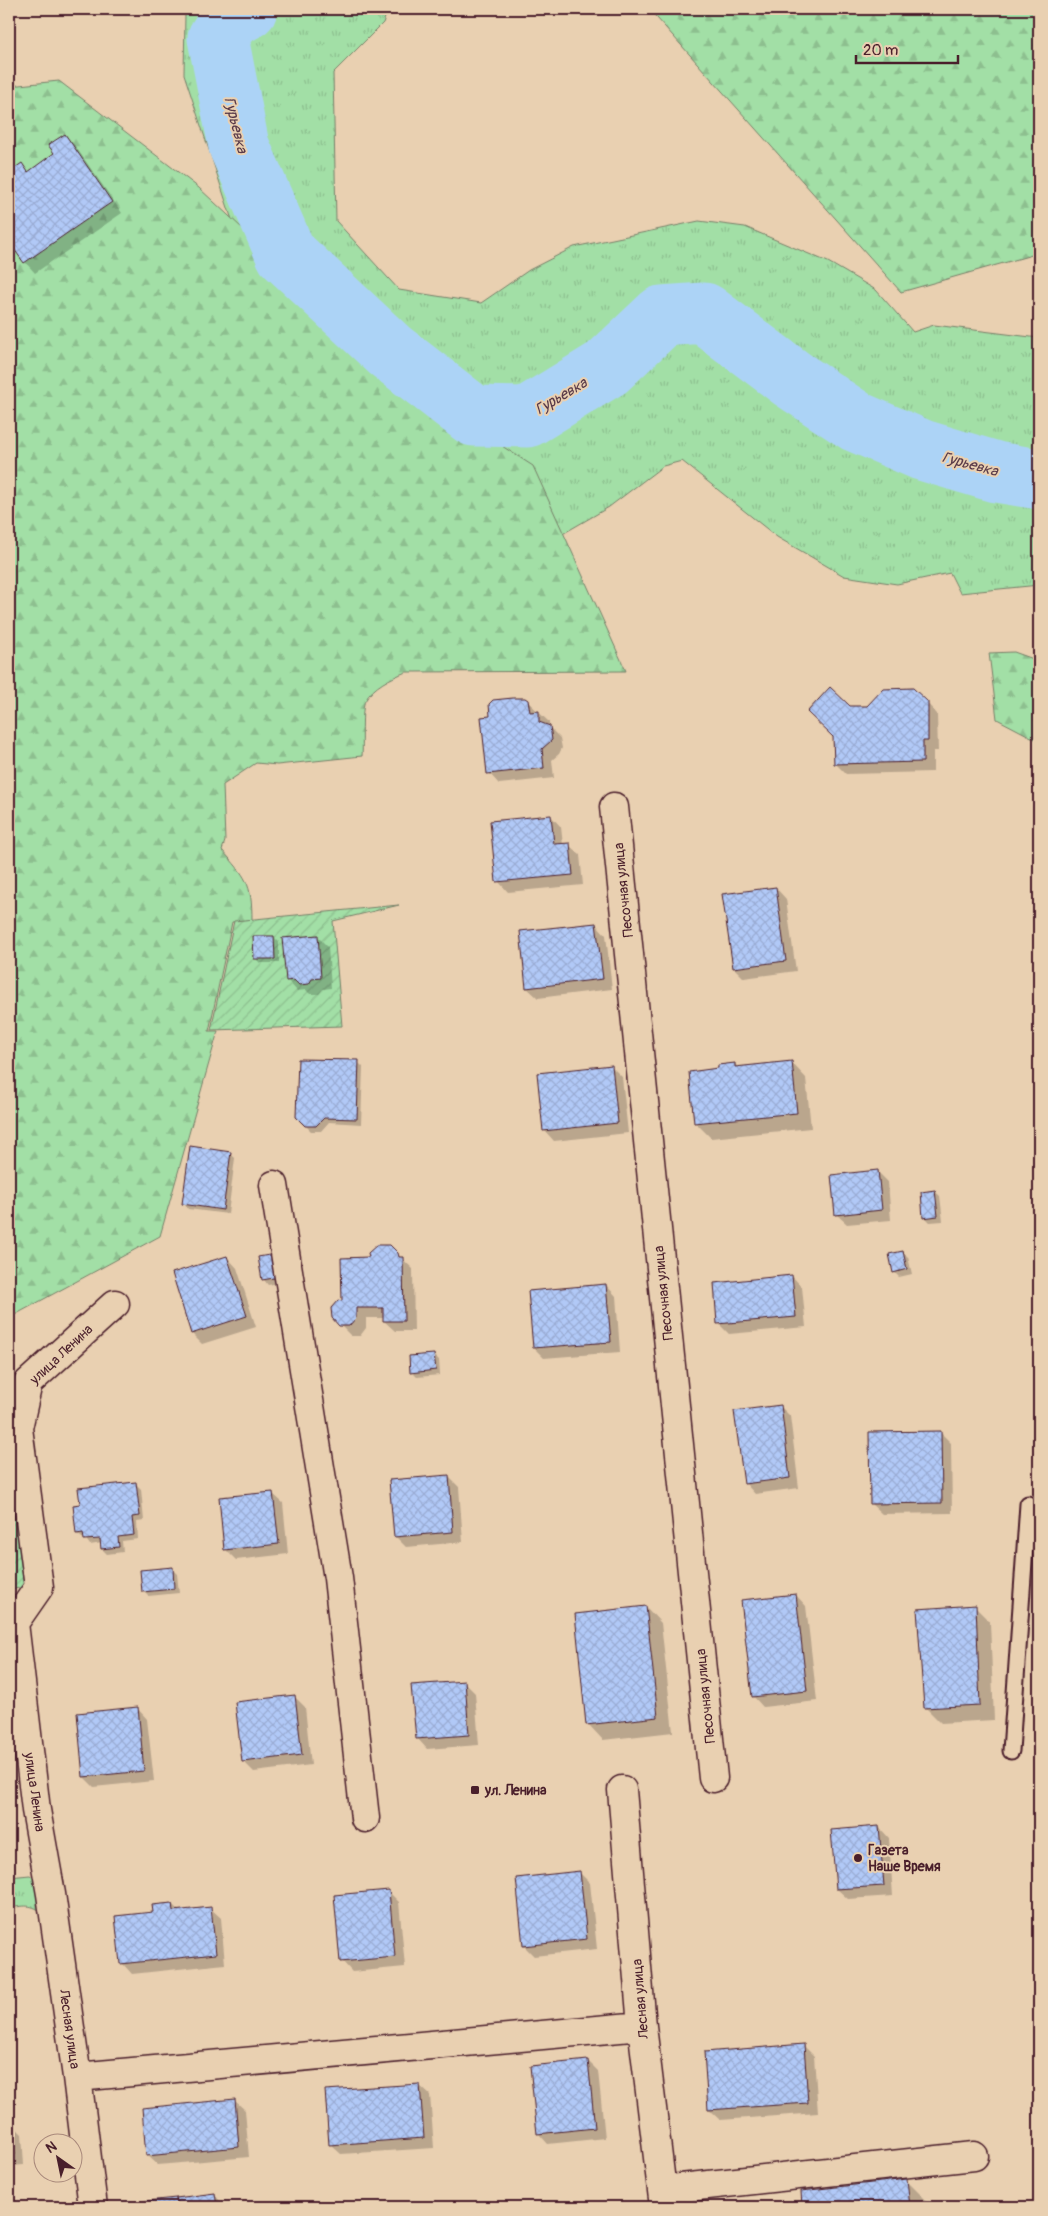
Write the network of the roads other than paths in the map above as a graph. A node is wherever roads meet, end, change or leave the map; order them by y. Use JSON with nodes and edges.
{"nodes":[{"id":1,"x":614,"y":808,"type":"dead end"},
{"id":2,"x":274,"y":1185,"type":"dead end"},
{"id":3,"x":116,"y":1304,"type":"dead end"},
{"id":4,"x":1028,"y":1504,"type":"dead end"},
{"id":5,"x":1011,"y":1751,"type":"dead end"},
{"id":6,"x":713,"y":1778,"type":"dead end"},
{"id":7,"x":622,"y":1790,"type":"dead end"},
{"id":8,"x":365,"y":1818,"type":"dead end"},
{"id":9,"x":45,"y":1851,"type":"joint"},
{"id":10,"x":642,"y":2026,"type":"junction"},
{"id":11,"x":77,"y":2077,"type":"junction"},
{"id":12,"x":974,"y":2156,"type":"dead end"},
{"id":13,"x":663,"y":2199,"type":"edge"},
{"id":14,"x":91,"y":2207,"type":"edge"}],
"edges":[{"from":1,"to":6,"type":"street","name":"Песочная улица"},
{"from":2,"to":8,"type":"street"},
{"from":3,"to":9,"type":"street","name":"улица Ленина"},
{"from":4,"to":5,"type":"lane"},
{"from":7,"to":10,"type":"street","name":"Лесная улица"},
{"from":9,"to":11,"type":"street","name":"Лесная улица"},
{"from":10,"to":11,"type":"street"},
{"from":10,"to":13,"type":"street","name":"Лесная улица"},
{"from":11,"to":14,"type":"street","name":"Лесная улица"},
{"from":12,"to":13,"type":"street"}]}
